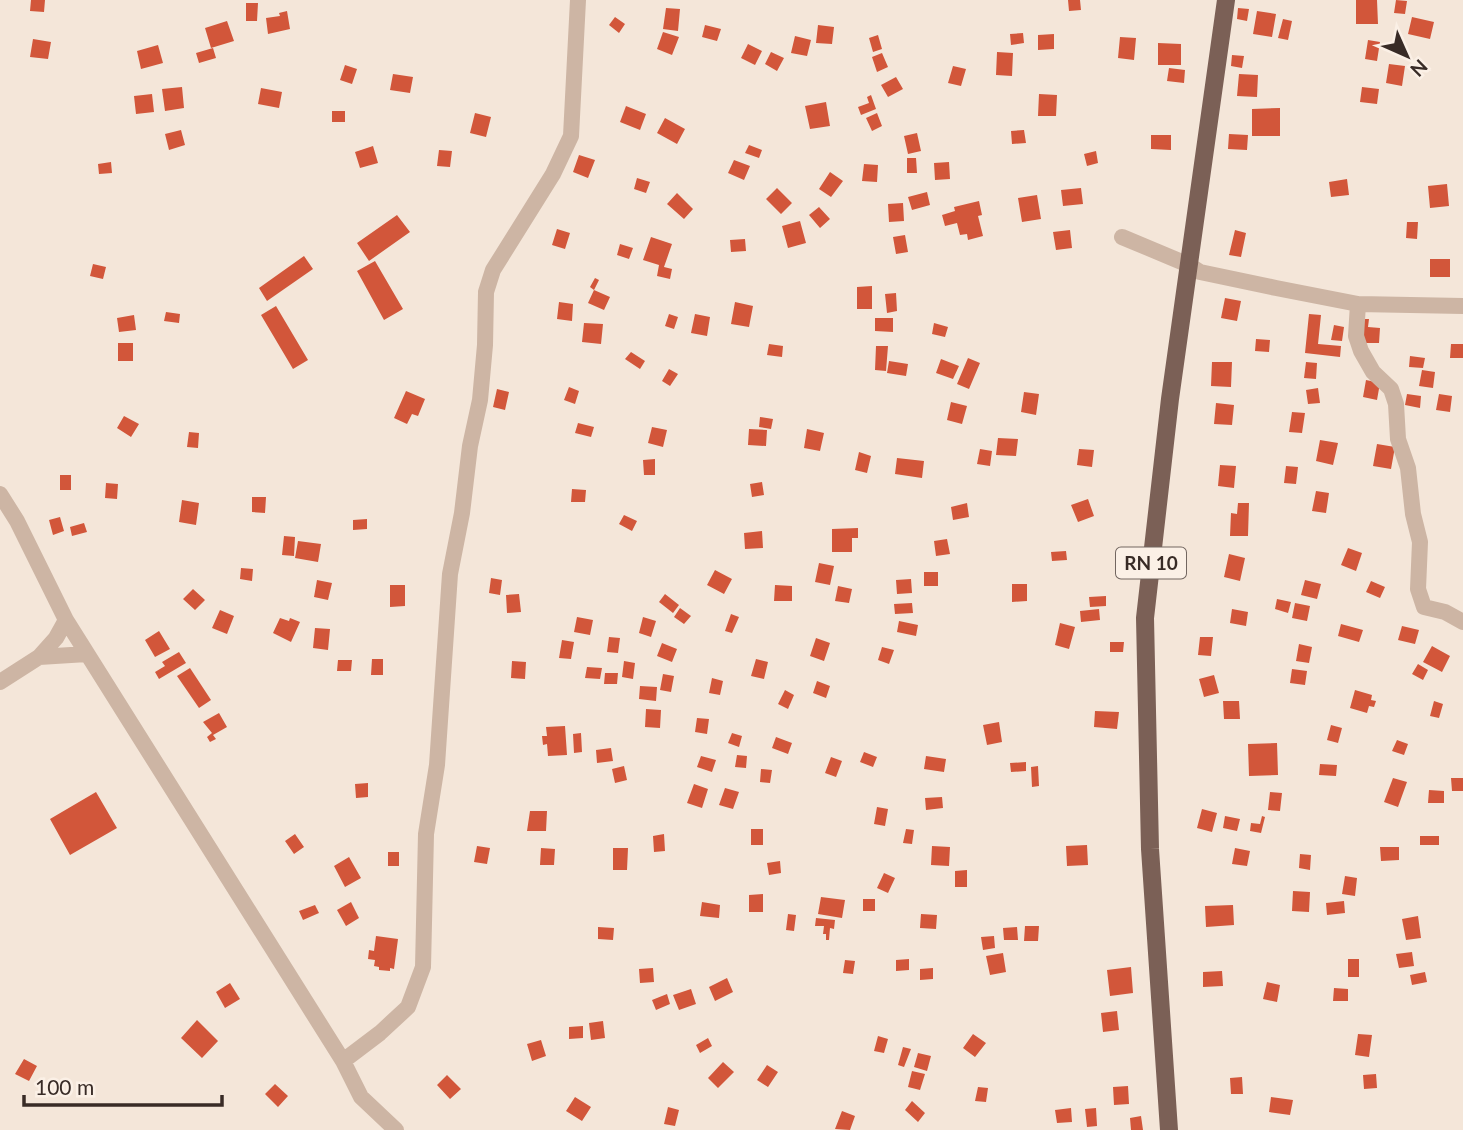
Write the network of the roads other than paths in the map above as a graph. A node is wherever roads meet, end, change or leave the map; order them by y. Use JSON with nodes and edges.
{"nodes":[{"id":1,"x":578,"y":0,"type":"edge"},
{"id":2,"x":1226,"y":0,"type":"edge"},
{"id":3,"x":1122,"y":237,"type":"dead end"},
{"id":4,"x":1189,"y":264,"type":"junction"},
{"id":5,"x":1357,"y":304,"type":"junction"},
{"id":6,"x":1463,"y":306,"type":"edge"},
{"id":7,"x":0,"y":494,"type":"edge"},
{"id":8,"x":66,"y":620,"type":"junction"},
{"id":9,"x":1463,"y":622,"type":"edge"},
{"id":10,"x":87,"y":654,"type":"junction"},
{"id":11,"x":39,"y":657,"type":"junction"},
{"id":12,"x":0,"y":682,"type":"edge"},
{"id":13,"x":343,"y":1061,"type":"junction"},
{"id":14,"x":392,"y":1128,"type":"edge"},
{"id":15,"x":1169,"y":1130,"type":"edge"}],
"edges":[{"from":1,"to":13,"type":"street"},
{"from":2,"to":4,"type":"main road","number":"RN 10"},
{"from":3,"to":4,"type":"street"},
{"from":4,"to":5,"type":"street"},
{"from":4,"to":15,"type":"main road","number":"RN 10"},
{"from":5,"to":6,"type":"street"},
{"from":5,"to":9,"type":"street"},
{"from":7,"to":8,"type":"street"},
{"from":8,"to":10,"type":"street"},
{"from":8,"to":11,"type":"street"},
{"from":10,"to":11,"type":"street"},
{"from":10,"to":13,"type":"street"},
{"from":11,"to":12,"type":"street"},
{"from":13,"to":14,"type":"street"}]}
